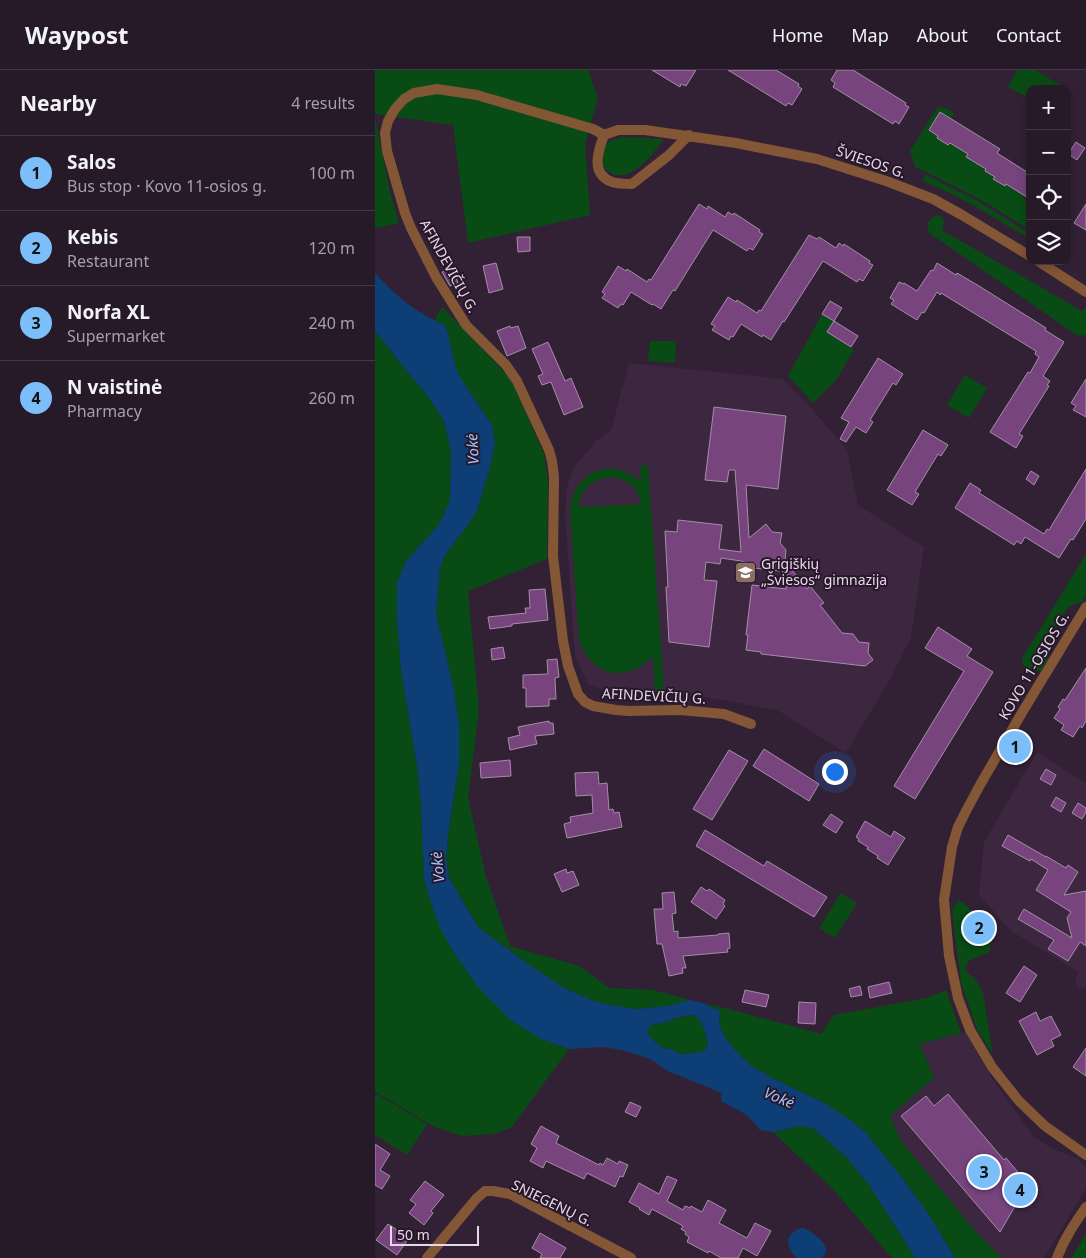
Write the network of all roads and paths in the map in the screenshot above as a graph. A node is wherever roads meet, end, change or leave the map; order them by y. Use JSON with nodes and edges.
{"nodes":[{"id":1,"x":605,"y":135,"type":"junction"},
{"id":2,"x":689,"y":135,"type":"junction"},
{"id":3,"x":1026,"y":254,"type":"edge"},
{"id":4,"x":1044,"y":265,"type":"edge"},
{"id":5,"x":1086,"y":292,"type":"edge"},
{"id":6,"x":1086,"y":607,"type":"edge"},
{"id":7,"x":751,"y":724,"type":"dead end"},
{"id":8,"x":1086,"y":1155,"type":"edge"},
{"id":9,"x":1086,"y":1207,"type":"edge"},
{"id":10,"x":427,"y":1258,"type":"edge"},
{"id":11,"x":631,"y":1258,"type":"edge"},
{"id":12,"x":1057,"y":1258,"type":"edge"}],
"edges":[{"from":1,"to":2,"type":"street","name":"ŠVIESOS G."},
{"from":1,"to":2,"type":"street"},
{"from":1,"to":7,"type":"street","name":"AFINDEVIČIŲ G."},
{"from":2,"to":3,"type":"street","name":"ŠVIESOS G."},
{"from":4,"to":5,"type":"street"},
{"from":6,"to":8,"type":"street","name":"KOVO 11-OSIOS G."},
{"from":9,"to":12,"type":"street"},
{"from":10,"to":11,"type":"street","name":"SNIEGENŲ G."}]}
